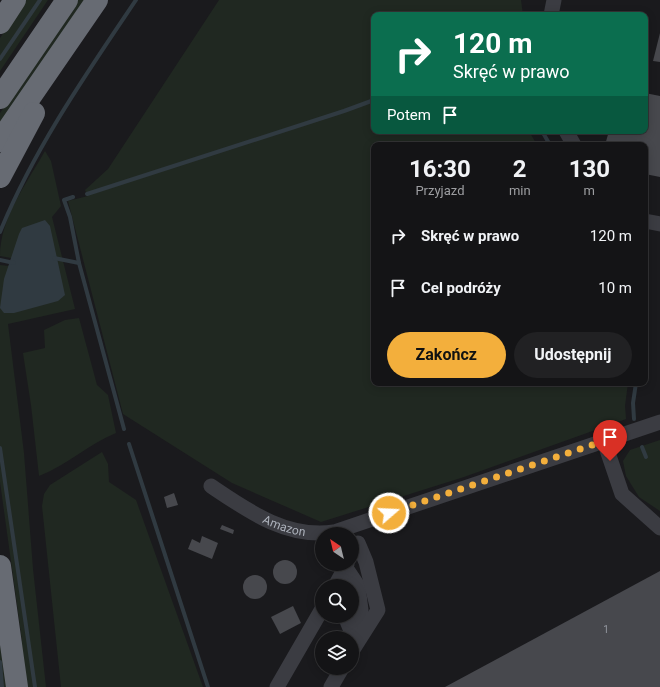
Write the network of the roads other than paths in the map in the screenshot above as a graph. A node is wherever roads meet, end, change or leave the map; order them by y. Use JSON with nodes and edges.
{"nodes":[{"id":1,"x":10,"y":0,"type":"edge"},
{"id":2,"x":15,"y":0,"type":"edge"},
{"id":3,"x":67,"y":0,"type":"edge"},
{"id":4,"x":97,"y":0,"type":"edge"},
{"id":5,"x":554,"y":0,"type":"edge"},
{"id":6,"x":0,"y":12,"type":"edge"},
{"id":7,"x":552,"y":12,"type":"edge"},
{"id":8,"x":0,"y":23,"type":"edge"},
{"id":9,"x":77,"y":30,"type":"junction"},
{"id":10,"x":0,"y":98,"type":"edge"},
{"id":11,"x":0,"y":141,"type":"edge"},
{"id":12,"x":0,"y":177,"type":"edge"},
{"id":13,"x":648,"y":222,"type":"edge"},
{"id":14,"x":660,"y":224,"type":"edge"},
{"id":15,"x":660,"y":422,"type":"edge"},
{"id":16,"x":604,"y":441,"type":"junction"},
{"id":17,"x":211,"y":486,"type":"dead end"},
{"id":18,"x":360,"y":523,"type":"junction"},
{"id":19,"x":359,"y":527,"type":"edge"},
{"id":20,"x":660,"y":528,"type":"edge"},
{"id":21,"x":359,"y":560,"type":"edge"},
{"id":22,"x":0,"y":566,"type":"edge"},
{"id":23,"x":354,"y":571,"type":"edge"},
{"id":24,"x":315,"y":621,"type":"edge"},
{"id":25,"x":357,"y":631,"type":"edge"},
{"id":26,"x":359,"y":640,"type":"edge"},
{"id":27,"x":338,"y":675,"type":"edge"},
{"id":28,"x":17,"y":687,"type":"edge"},
{"id":29,"x":277,"y":687,"type":"edge"},
{"id":30,"x":331,"y":687,"type":"edge"}],
"edges":[{"from":1,"to":6,"type":"highway"},
{"from":2,"to":8,"type":"highway"},
{"from":3,"to":10,"type":"highway"},
{"from":4,"to":9,"type":"highway"},
{"from":5,"to":7,"type":"street"},
{"from":9,"to":11,"type":"highway"},
{"from":9,"to":12,"type":"highway"},
{"from":13,"to":14,"type":"street"},
{"from":15,"to":16,"type":"street","name":"Amazon"},
{"from":16,"to":18,"type":"street","name":"Amazon"},
{"from":16,"to":20,"type":"street"},
{"from":17,"to":18,"type":"street","name":"Amazon"},
{"from":18,"to":19,"type":"street"},
{"from":21,"to":26,"type":"street"},
{"from":22,"to":28,"type":"highway"},
{"from":23,"to":25,"type":"street"},
{"from":24,"to":29,"type":"street"},
{"from":27,"to":30,"type":"street"}]}
